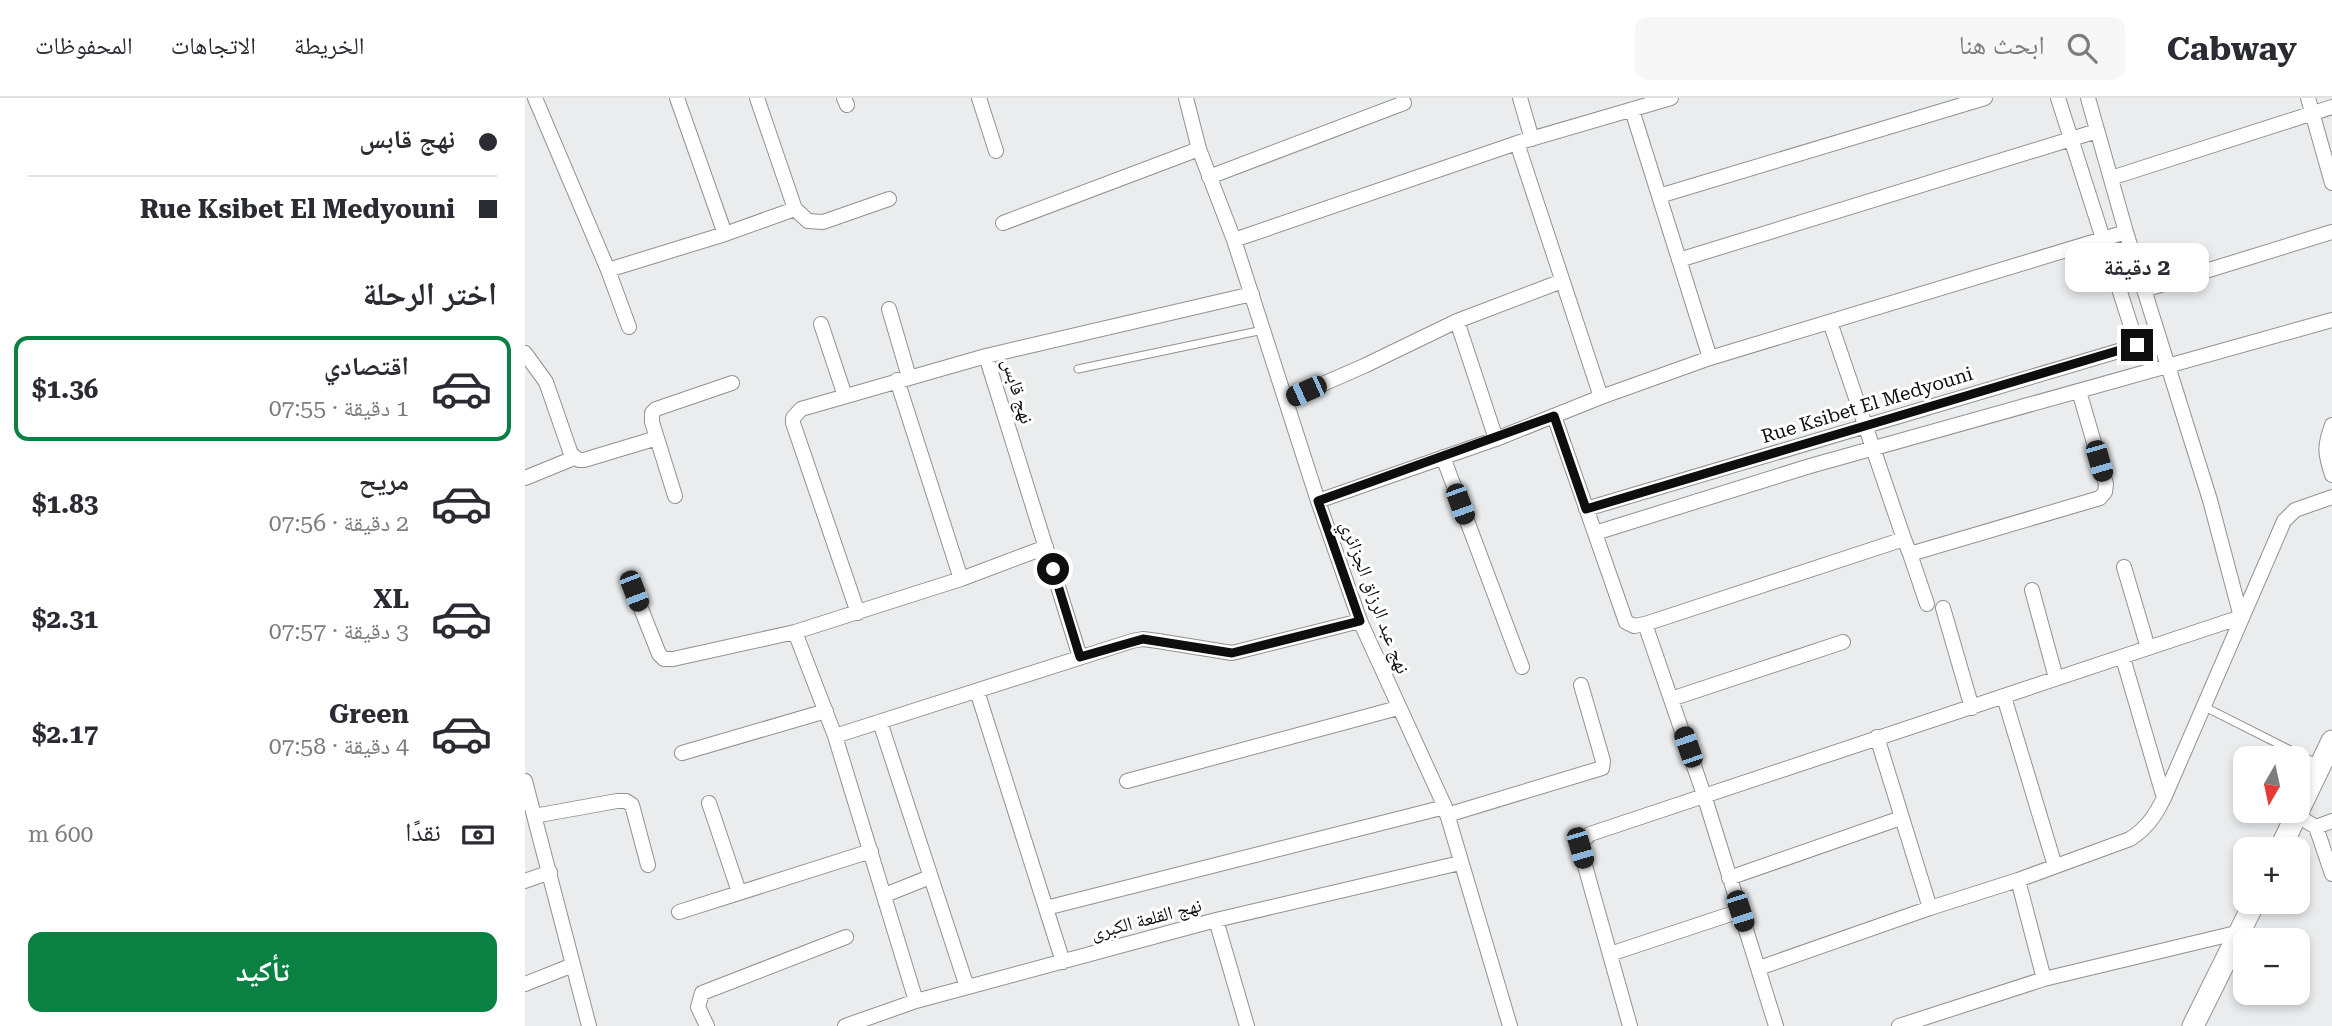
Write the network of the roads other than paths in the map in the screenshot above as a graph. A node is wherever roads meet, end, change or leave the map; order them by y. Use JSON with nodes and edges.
{"nodes":[{"id":1,"x":535,"y":98,"type":"edge"},
{"id":2,"x":677,"y":98,"type":"edge"},
{"id":3,"x":757,"y":98,"type":"edge"},
{"id":4,"x":979,"y":98,"type":"edge"},
{"id":5,"x":1186,"y":98,"type":"edge"},
{"id":6,"x":1520,"y":98,"type":"edge"},
{"id":7,"x":1671,"y":98,"type":"edge"},
{"id":8,"x":1985,"y":98,"type":"edge"},
{"id":9,"x":2058,"y":98,"type":"edge"},
{"id":10,"x":2088,"y":98,"type":"edge"},
{"id":11,"x":2308,"y":98,"type":"edge"},
{"id":12,"x":1404,"y":103,"type":"dead end"},
{"id":13,"x":2332,"y":107,"type":"edge"},
{"id":14,"x":1632,"y":110,"type":"junction"},
{"id":15,"x":2313,"y":114,"type":"junction"},
{"id":16,"x":2097,"y":131,"type":"junction"},
{"id":17,"x":1532,"y":139,"type":"junction"},
{"id":18,"x":2071,"y":139,"type":"junction"},
{"id":19,"x":1517,"y":143,"type":"junction"},
{"id":20,"x":1199,"y":149,"type":"junction"},
{"id":21,"x":996,"y":151,"type":"dead end"},
{"id":22,"x":1209,"y":177,"type":"junction"},
{"id":23,"x":2112,"y":178,"type":"junction"},
{"id":24,"x":2332,"y":183,"type":"edge"},
{"id":25,"x":1659,"y":197,"type":"junction"},
{"id":26,"x":890,"y":200,"type":"dead end"},
{"id":27,"x":796,"y":209,"type":"junction"},
{"id":28,"x":1003,"y":223,"type":"dead end"},
{"id":29,"x":2126,"y":232,"type":"junction"},
{"id":30,"x":2332,"y":232,"type":"edge"},
{"id":31,"x":725,"y":234,"type":"junction"},
{"id":32,"x":2102,"y":239,"type":"junction"},
{"id":33,"x":1234,"y":240,"type":"junction"},
{"id":34,"x":1679,"y":260,"type":"junction"},
{"id":35,"x":608,"y":270,"type":"junction"},
{"id":36,"x":1562,"y":281,"type":"junction"},
{"id":37,"x":2144,"y":290,"type":"junction"},
{"id":38,"x":1252,"y":294,"type":"junction"},
{"id":39,"x":888,"y":309,"type":"dead end"},
{"id":40,"x":2332,"y":320,"type":"edge"},
{"id":41,"x":1457,"y":321,"type":"junction"},
{"id":42,"x":1829,"y":322,"type":"junction"},
{"id":43,"x":821,"y":324,"type":"dead end"},
{"id":44,"x":629,"y":327,"type":"dead end"},
{"id":45,"x":1264,"y":330,"type":"junction"},
{"id":46,"x":2159,"y":339,"type":"junction"},
{"id":47,"x":2137,"y":345,"type":"junction"},
{"id":48,"x":525,"y":354,"type":"edge"},
{"id":49,"x":986,"y":356,"type":"junction"},
{"id":50,"x":1710,"y":358,"type":"junction"},
{"id":51,"x":2169,"y":367,"type":"junction"},
{"id":52,"x":1078,"y":369,"type":"dead end"},
{"id":53,"x":903,"y":379,"type":"junction"},
{"id":54,"x":732,"y":383,"type":"dead end"},
{"id":55,"x":2079,"y":391,"type":"junction"},
{"id":56,"x":845,"y":396,"type":"junction"},
{"id":57,"x":1601,"y":397,"type":"junction"},
{"id":58,"x":1286,"y":400,"type":"junction"},
{"id":59,"x":1554,"y":416,"type":"junction"},
{"id":60,"x":2332,"y":425,"type":"edge"},
{"id":61,"x":1864,"y":426,"type":"junction"},
{"id":62,"x":657,"y":438,"type":"junction"},
{"id":63,"x":1496,"y":439,"type":"junction"},
{"id":64,"x":1872,"y":450,"type":"junction"},
{"id":65,"x":574,"y":457,"type":"junction"},
{"id":66,"x":1443,"y":457,"type":"junction"},
{"id":67,"x":2332,"y":475,"type":"edge"},
{"id":68,"x":525,"y":478,"type":"edge"},
{"id":69,"x":675,"y":496,"type":"dead end"},
{"id":70,"x":2332,"y":496,"type":"edge"},
{"id":71,"x":1318,"y":501,"type":"junction"},
{"id":72,"x":1586,"y":509,"type":"junction"},
{"id":73,"x":1595,"y":533,"type":"junction"},
{"id":74,"x":1904,"y":539,"type":"junction"},
{"id":75,"x":1046,"y":547,"type":"junction"},
{"id":76,"x":1910,"y":554,"type":"junction"},
{"id":77,"x":2125,"y":567,"type":"dead end"},
{"id":78,"x":961,"y":579,"type":"junction"},
{"id":79,"x":2032,"y":590,"type":"dead end"},
{"id":80,"x":634,"y":591,"type":"dead end"},
{"id":81,"x":1927,"y":604,"type":"dead end"},
{"id":82,"x":1943,"y":608,"type":"dead end"},
{"id":83,"x":857,"y":613,"type":"junction"},
{"id":84,"x":2241,"y":617,"type":"junction"},
{"id":85,"x":1360,"y":621,"type":"junction"},
{"id":86,"x":1645,"y":624,"type":"junction"},
{"id":87,"x":795,"y":632,"type":"junction"},
{"id":88,"x":1843,"y":642,"type":"dead end"},
{"id":89,"x":2148,"y":648,"type":"junction"},
{"id":90,"x":1080,"y":657,"type":"junction"},
{"id":91,"x":2123,"y":658,"type":"junction"},
{"id":92,"x":1522,"y":667,"type":"dead end"},
{"id":93,"x":2056,"y":678,"type":"junction"},
{"id":94,"x":1581,"y":685,"type":"dead end"},
{"id":95,"x":977,"y":691,"type":"junction"},
{"id":96,"x":2004,"y":697,"type":"junction"},
{"id":97,"x":1671,"y":699,"type":"junction"},
{"id":98,"x":2203,"y":706,"type":"junction"},
{"id":99,"x":1398,"y":708,"type":"junction"},
{"id":100,"x":1972,"y":708,"type":"junction"},
{"id":101,"x":826,"y":711,"type":"junction"},
{"id":102,"x":880,"y":722,"type":"junction"},
{"id":103,"x":835,"y":736,"type":"junction"},
{"id":104,"x":1877,"y":737,"type":"junction"},
{"id":105,"x":2332,"y":741,"type":"edge"},
{"id":106,"x":682,"y":753,"type":"dead end"},
{"id":107,"x":2320,"y":765,"type":"junction"},
{"id":108,"x":1126,"y":780,"type":"dead end"},
{"id":109,"x":525,"y":781,"type":"edge"},
{"id":110,"x":2310,"y":786,"type":"edge"},
{"id":111,"x":1704,"y":794,"type":"junction"},
{"id":112,"x":2164,"y":798,"type":"junction"},
{"id":113,"x":709,"y":803,"type":"dead end"},
{"id":114,"x":1446,"y":811,"type":"junction"},
{"id":115,"x":1901,"y":818,"type":"junction"},
{"id":116,"x":2332,"y":821,"type":"edge"},
{"id":117,"x":532,"y":822,"type":"edge"},
{"id":118,"x":2309,"y":823,"type":"edge"},
{"id":119,"x":2316,"y":827,"type":"junction"},
{"id":120,"x":871,"y":851,"type":"junction"},
{"id":121,"x":1460,"y":863,"type":"junction"},
{"id":122,"x":648,"y":866,"type":"dead end"},
{"id":123,"x":2055,"y":866,"type":"junction"},
{"id":124,"x":550,"y":872,"type":"junction"},
{"id":125,"x":2332,"y":874,"type":"edge"},
{"id":126,"x":930,"y":877,"type":"junction"},
{"id":127,"x":1729,"y":877,"type":"junction"},
{"id":128,"x":525,"y":880,"type":"edge"},
{"id":129,"x":2018,"y":880,"type":"junction"},
{"id":130,"x":739,"y":892,"type":"junction"},
{"id":131,"x":885,"y":895,"type":"junction"},
{"id":132,"x":1046,"y":908,"type":"junction"},
{"id":133,"x":1930,"y":908,"type":"junction"},
{"id":134,"x":1740,"y":911,"type":"junction"},
{"id":135,"x":679,"y":912,"type":"dead end"},
{"id":136,"x":1216,"y":920,"type":"junction"},
{"id":137,"x":2233,"y":934,"type":"edge"},
{"id":138,"x":846,"y":937,"type":"dead end"},
{"id":139,"x":2233,"y":946,"type":"edge"},
{"id":140,"x":1610,"y":954,"type":"junction"},
{"id":141,"x":1063,"y":961,"type":"junction"},
{"id":142,"x":573,"y":965,"type":"junction"},
{"id":143,"x":1759,"y":968,"type":"junction"},
{"id":144,"x":2044,"y":979,"type":"junction"},
{"id":145,"x":525,"y":984,"type":"edge"},
{"id":146,"x":967,"y":988,"type":"junction"},
{"id":147,"x":916,"y":1001,"type":"junction"},
{"id":148,"x":850,"y":1025,"type":"edge"},
{"id":149,"x":589,"y":1026,"type":"edge"},
{"id":150,"x":707,"y":1026,"type":"edge"},
{"id":151,"x":1247,"y":1026,"type":"edge"},
{"id":152,"x":1510,"y":1026,"type":"edge"},
{"id":153,"x":1630,"y":1026,"type":"edge"},
{"id":154,"x":1776,"y":1026,"type":"edge"},
{"id":155,"x":1899,"y":1026,"type":"edge"},
{"id":156,"x":2193,"y":1026,"type":"edge"}],
"edges":[{"from":1,"to":35,"type":"street"},
{"from":2,"to":31,"type":"street"},
{"from":3,"to":27,"type":"street"},
{"from":4,"to":21,"type":"street"},
{"from":5,"to":20,"type":"street","name":"نهج عبد الرزاق الجزائري"},
{"from":6,"to":17,"type":"street"},
{"from":7,"to":14,"type":"street"},
{"from":8,"to":25,"type":"street"},
{"from":9,"to":18,"type":"street"},
{"from":10,"to":16,"type":"street"},
{"from":11,"to":15,"type":"street"},
{"from":12,"to":22,"type":"street"},
{"from":13,"to":15,"type":"street"},
{"from":14,"to":17,"type":"street"},
{"from":14,"to":25,"type":"street"},
{"from":15,"to":23,"type":"street"},
{"from":15,"to":24,"type":"street"},
{"from":16,"to":18,"type":"street"},
{"from":16,"to":23,"type":"street"},
{"from":17,"to":19,"type":"street"},
{"from":18,"to":32,"type":"street"},
{"from":18,"to":34,"type":"street"},
{"from":19,"to":33,"type":"street"},
{"from":19,"to":36,"type":"street"},
{"from":20,"to":22,"type":"street","name":"نهج عبد الرزاق الجزائري"},
{"from":20,"to":28,"type":"street"},
{"from":22,"to":33,"type":"street","name":"نهج عبد الرزاق الجزائري"},
{"from":23,"to":29,"type":"street"},
{"from":25,"to":34,"type":"street"},
{"from":26,"to":27,"type":"street"},
{"from":27,"to":31,"type":"street"},
{"from":29,"to":32,"type":"street"},
{"from":29,"to":37,"type":"street"},
{"from":30,"to":37,"type":"street"},
{"from":31,"to":35,"type":"street"},
{"from":32,"to":42,"type":"street"},
{"from":32,"to":47,"type":"street"},
{"from":33,"to":38,"type":"street","name":"نهج عبد الرزاق الجزائري"},
{"from":34,"to":50,"type":"street"},
{"from":35,"to":44,"type":"street"},
{"from":36,"to":41,"type":"street"},
{"from":36,"to":57,"type":"street"},
{"from":37,"to":46,"type":"street"},
{"from":38,"to":45,"type":"street","name":"نهج عبد الرزاق الجزائري"},
{"from":38,"to":49,"type":"street","name":"نهج قابس"},
{"from":39,"to":53,"type":"street"},
{"from":40,"to":51,"type":"street"},
{"from":41,"to":58,"type":"street"},
{"from":41,"to":63,"type":"street"},
{"from":42,"to":50,"type":"street"},
{"from":42,"to":61,"type":"street"},
{"from":43,"to":56,"type":"street"},
{"from":45,"to":52,"type":"lane"},
{"from":45,"to":58,"type":"street","name":"نهج عبد الرزاق الجزائري"},
{"from":46,"to":47,"type":"street","name":"Rue Ksibet El Medyouni"},
{"from":46,"to":51,"type":"street"},
{"from":47,"to":61,"type":"street","name":"Rue Ksibet El Medyouni"},
{"from":48,"to":65,"type":"street"},
{"from":49,"to":53,"type":"street"},
{"from":49,"to":75,"type":"street","name":"نهج قابس"},
{"from":50,"to":57,"type":"street"},
{"from":51,"to":55,"type":"street"},
{"from":51,"to":84,"type":"street"},
{"from":53,"to":56,"type":"street"},
{"from":53,"to":78,"type":"street"},
{"from":54,"to":62,"type":"street"},
{"from":55,"to":64,"type":"street"},
{"from":55,"to":76,"type":"street"},
{"from":56,"to":83,"type":"street"},
{"from":57,"to":59,"type":"street"},
{"from":58,"to":71,"type":"street","name":"نهج عبد الرزاق الجزائري"},
{"from":59,"to":63,"type":"street"},
{"from":59,"to":72,"type":"street"},
{"from":60,"to":67,"type":"street"},
{"from":61,"to":64,"type":"street"},
{"from":61,"to":72,"type":"street","name":"Rue Ksibet El Medyouni"},
{"from":62,"to":65,"type":"street"},
{"from":62,"to":69,"type":"street"},
{"from":63,"to":66,"type":"street"},
{"from":64,"to":73,"type":"street"},
{"from":64,"to":74,"type":"street"},
{"from":65,"to":68,"type":"street"},
{"from":66,"to":71,"type":"street"},
{"from":66,"to":92,"type":"street"},
{"from":70,"to":84,"type":"street"},
{"from":71,"to":85,"type":"street","name":"نهج عبد الرزاق الجزائري"},
{"from":72,"to":73,"type":"street"},
{"from":73,"to":86,"type":"street"},
{"from":74,"to":76,"type":"street"},
{"from":74,"to":86,"type":"street"},
{"from":75,"to":78,"type":"street"},
{"from":75,"to":90,"type":"street","name":"نهج قابس"},
{"from":76,"to":81,"type":"street"},
{"from":77,"to":89,"type":"street"},
{"from":78,"to":83,"type":"street"},
{"from":79,"to":93,"type":"street"},
{"from":80,"to":87,"type":"street"},
{"from":82,"to":100,"type":"street"},
{"from":83,"to":87,"type":"street"},
{"from":84,"to":89,"type":"street"},
{"from":84,"to":98,"type":"street"},
{"from":85,"to":90,"type":"street"},
{"from":85,"to":99,"type":"street","name":"نهج عبد الرزاق الجزائري"},
{"from":86,"to":97,"type":"street"},
{"from":87,"to":101,"type":"street"},
{"from":88,"to":97,"type":"street"},
{"from":89,"to":91,"type":"street"},
{"from":90,"to":95,"type":"street"},
{"from":91,"to":93,"type":"street"},
{"from":91,"to":112,"type":"street"},
{"from":93,"to":96,"type":"street"},
{"from":94,"to":114,"type":"street"},
{"from":95,"to":102,"type":"street"},
{"from":95,"to":132,"type":"street"},
{"from":96,"to":100,"type":"street"},
{"from":96,"to":123,"type":"street"},
{"from":97,"to":111,"type":"street"},
{"from":98,"to":107,"type":"lane"},
{"from":98,"to":112,"type":"street"},
{"from":99,"to":108,"type":"street"},
{"from":99,"to":114,"type":"street","name":"نهج عبد الرزاق الجزائري"},
{"from":100,"to":104,"type":"street"},
{"from":101,"to":103,"type":"street"},
{"from":101,"to":106,"type":"street"},
{"from":102,"to":103,"type":"street"},
{"from":102,"to":126,"type":"street"},
{"from":103,"to":120,"type":"street"},
{"from":104,"to":111,"type":"street"},
{"from":104,"to":115,"type":"street"},
{"from":105,"to":107,"type":"street"},
{"from":107,"to":110,"type":"street"},
{"from":109,"to":117,"type":"street"},
{"from":111,"to":127,"type":"street"},
{"from":111,"to":140,"type":"street"},
{"from":112,"to":123,"type":"street"},
{"from":113,"to":130,"type":"street"},
{"from":114,"to":121,"type":"street","name":"نهج عبد الرزاق الجزائري"},
{"from":114,"to":132,"type":"street"},
{"from":115,"to":127,"type":"street"},
{"from":115,"to":133,"type":"street"},
{"from":116,"to":119,"type":"street"},
{"from":117,"to":122,"type":"street"},
{"from":117,"to":124,"type":"street"},
{"from":118,"to":119,"type":"street"},
{"from":119,"to":125,"type":"street"},
{"from":120,"to":130,"type":"street"},
{"from":120,"to":131,"type":"street"},
{"from":121,"to":136,"type":"street","name":"نهج القلعة الكبرى"},
{"from":121,"to":152,"type":"street","name":"نهج عبد الرزاق الجزائري"},
{"from":123,"to":129,"type":"street"},
{"from":124,"to":128,"type":"street"},
{"from":124,"to":142,"type":"street"},
{"from":126,"to":131,"type":"street"},
{"from":126,"to":146,"type":"street"},
{"from":127,"to":134,"type":"street"},
{"from":129,"to":133,"type":"street"},
{"from":129,"to":144,"type":"street"},
{"from":130,"to":135,"type":"street"},
{"from":131,"to":147,"type":"street"},
{"from":132,"to":141,"type":"street"},
{"from":133,"to":143,"type":"street"},
{"from":134,"to":140,"type":"street"},
{"from":134,"to":143,"type":"street"},
{"from":136,"to":141,"type":"street","name":"نهج القلعة الكبرى"},
{"from":136,"to":151,"type":"street"},
{"from":137,"to":144,"type":"street"},
{"from":138,"to":150,"type":"street"},
{"from":139,"to":156,"type":"street"},
{"from":140,"to":153,"type":"street"},
{"from":141,"to":146,"type":"street","name":"نهج القلعة الكبرى"},
{"from":142,"to":145,"type":"street"},
{"from":142,"to":149,"type":"street"},
{"from":143,"to":154,"type":"street"},
{"from":144,"to":155,"type":"street"},
{"from":146,"to":147,"type":"street","name":"نهج القلعة الكبرى"},
{"from":147,"to":148,"type":"street","name":"نهج القلعة الكبرى"}]}
